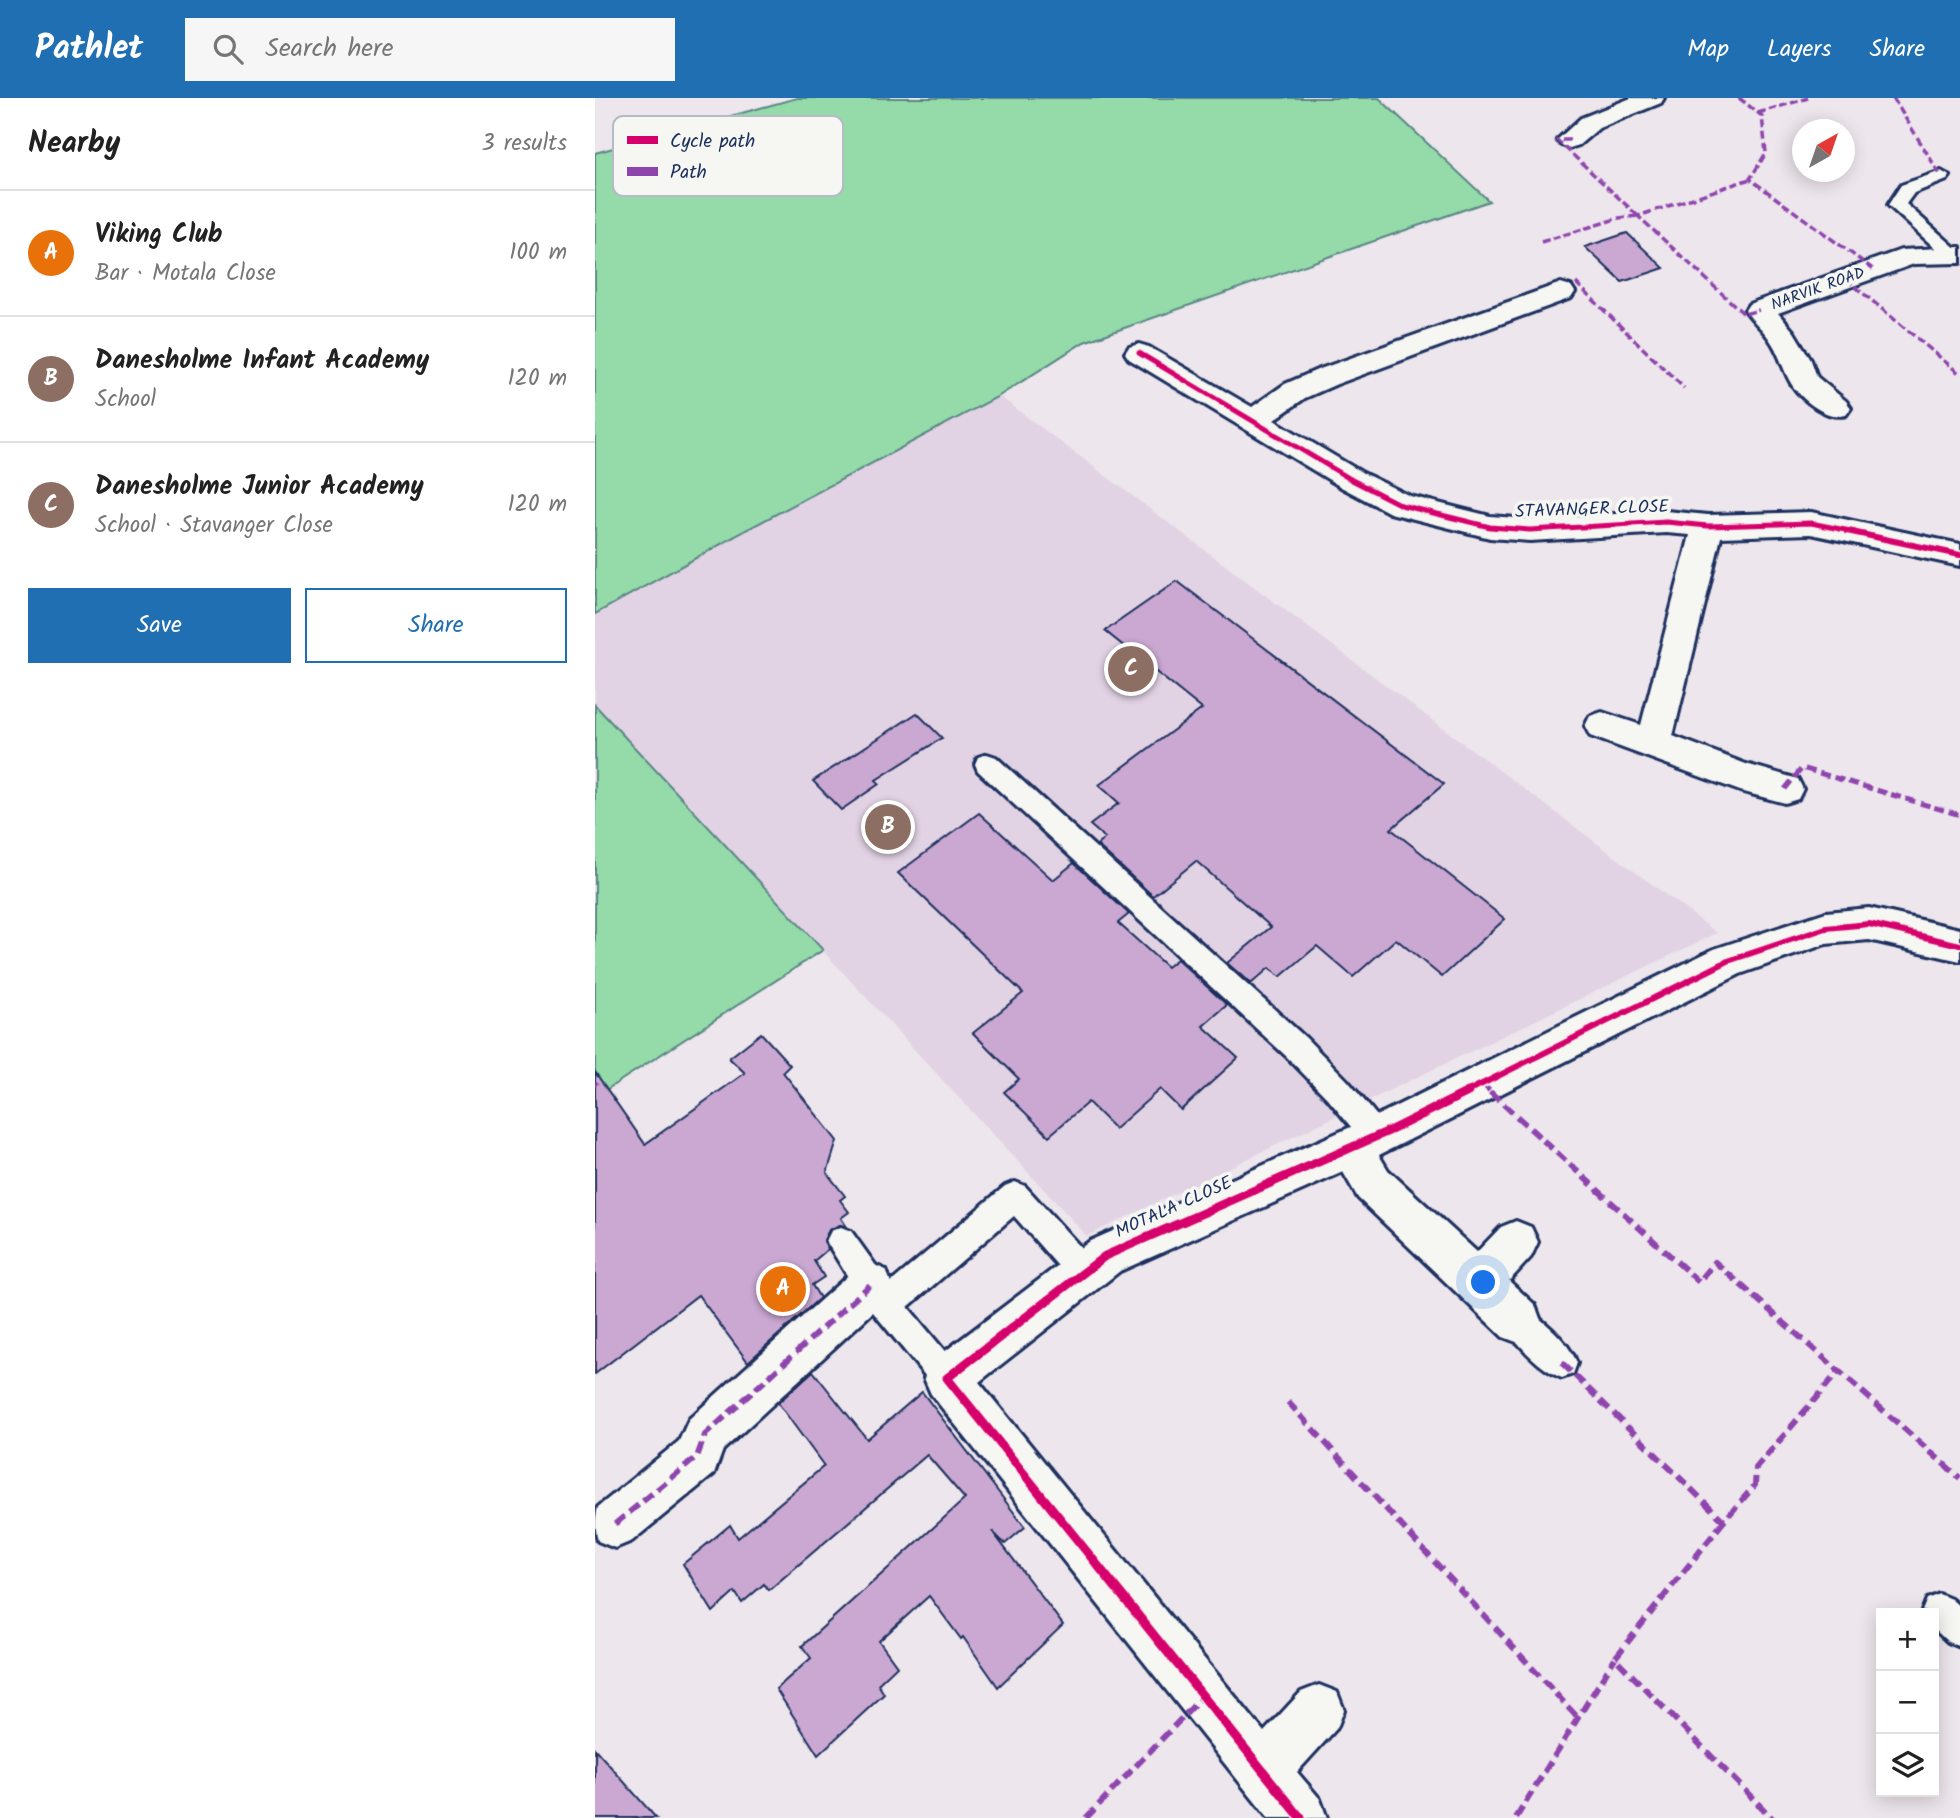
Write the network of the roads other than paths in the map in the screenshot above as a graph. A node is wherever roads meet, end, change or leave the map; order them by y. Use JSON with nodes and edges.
{"nodes":[{"id":1,"x":1652,"y":98,"type":"edge"},
{"id":2,"x":1570,"y":140,"type":"dead end"},
{"id":3,"x":1941,"y":176,"type":"dead end"},
{"id":4,"x":1957,"y":256,"type":"edge"},
{"id":5,"x":1540,"y":270,"type":"dead end"},
{"id":6,"x":1139,"y":353,"type":"dead end"},
{"id":7,"x":1836,"y":408,"type":"dead end"},
{"id":8,"x":1252,"y":421,"type":"junction"},
{"id":9,"x":1708,"y":526,"type":"junction"},
{"id":10,"x":1960,"y":555,"type":"edge"},
{"id":11,"x":1602,"y":726,"type":"dead end"},
{"id":12,"x":1654,"y":743,"type":"junction"},
{"id":13,"x":987,"y":764,"type":"dead end"},
{"id":14,"x":1785,"y":789,"type":"dead end"},
{"id":15,"x":1960,"y":945,"type":"edge"},
{"id":16,"x":1364,"y":1142,"type":"junction"},
{"id":17,"x":841,"y":1241,"type":"dead end"},
{"id":18,"x":1516,"y":1242,"type":"dead end"},
{"id":19,"x":1083,"y":1272,"type":"junction"},
{"id":20,"x":1478,"y":1282,"type":"junction"},
{"id":21,"x":879,"y":1295,"type":"junction"},
{"id":22,"x":1519,"y":1321,"type":"joint"},
{"id":23,"x":1562,"y":1363,"type":"dead end"},
{"id":24,"x":947,"y":1378,"type":"junction"},
{"id":25,"x":615,"y":1524,"type":"dead end"},
{"id":26,"x":1319,"y":1710,"type":"dead end"},
{"id":27,"x":1263,"y":1771,"type":"junction"},
{"id":28,"x":1301,"y":1818,"type":"edge"}],
"edges":[{"from":1,"to":2,"type":"street"},
{"from":3,"to":4,"type":"lane"},
{"from":4,"to":7,"type":"street","name":"NARVIK ROAD"},
{"from":5,"to":8,"type":"street"},
{"from":6,"to":8,"type":"street","name":"STAVANGER CLOSE"},
{"from":8,"to":9,"type":"street","name":"STAVANGER CLOSE"},
{"from":9,"to":10,"type":"street","name":"STAVANGER CLOSE"},
{"from":9,"to":12,"type":"street"},
{"from":11,"to":12,"type":"street"},
{"from":12,"to":14,"type":"street"},
{"from":13,"to":16,"type":"lane"},
{"from":15,"to":16,"type":"street","name":"MOTALA CLOSE"},
{"from":16,"to":19,"type":"street","name":"MOTALA CLOSE"},
{"from":16,"to":20,"type":"street"},
{"from":17,"to":21,"type":"lane"},
{"from":18,"to":20,"type":"street"},
{"from":19,"to":21,"type":"lane"},
{"from":19,"to":24,"type":"street","name":"MOTALA CLOSE"},
{"from":20,"to":22,"type":"street"},
{"from":21,"to":24,"type":"lane"},
{"from":21,"to":25,"type":"street"},
{"from":22,"to":23,"type":"lane"},
{"from":24,"to":27,"type":"street"},
{"from":26,"to":27,"type":"street"},
{"from":27,"to":28,"type":"street"}]}
